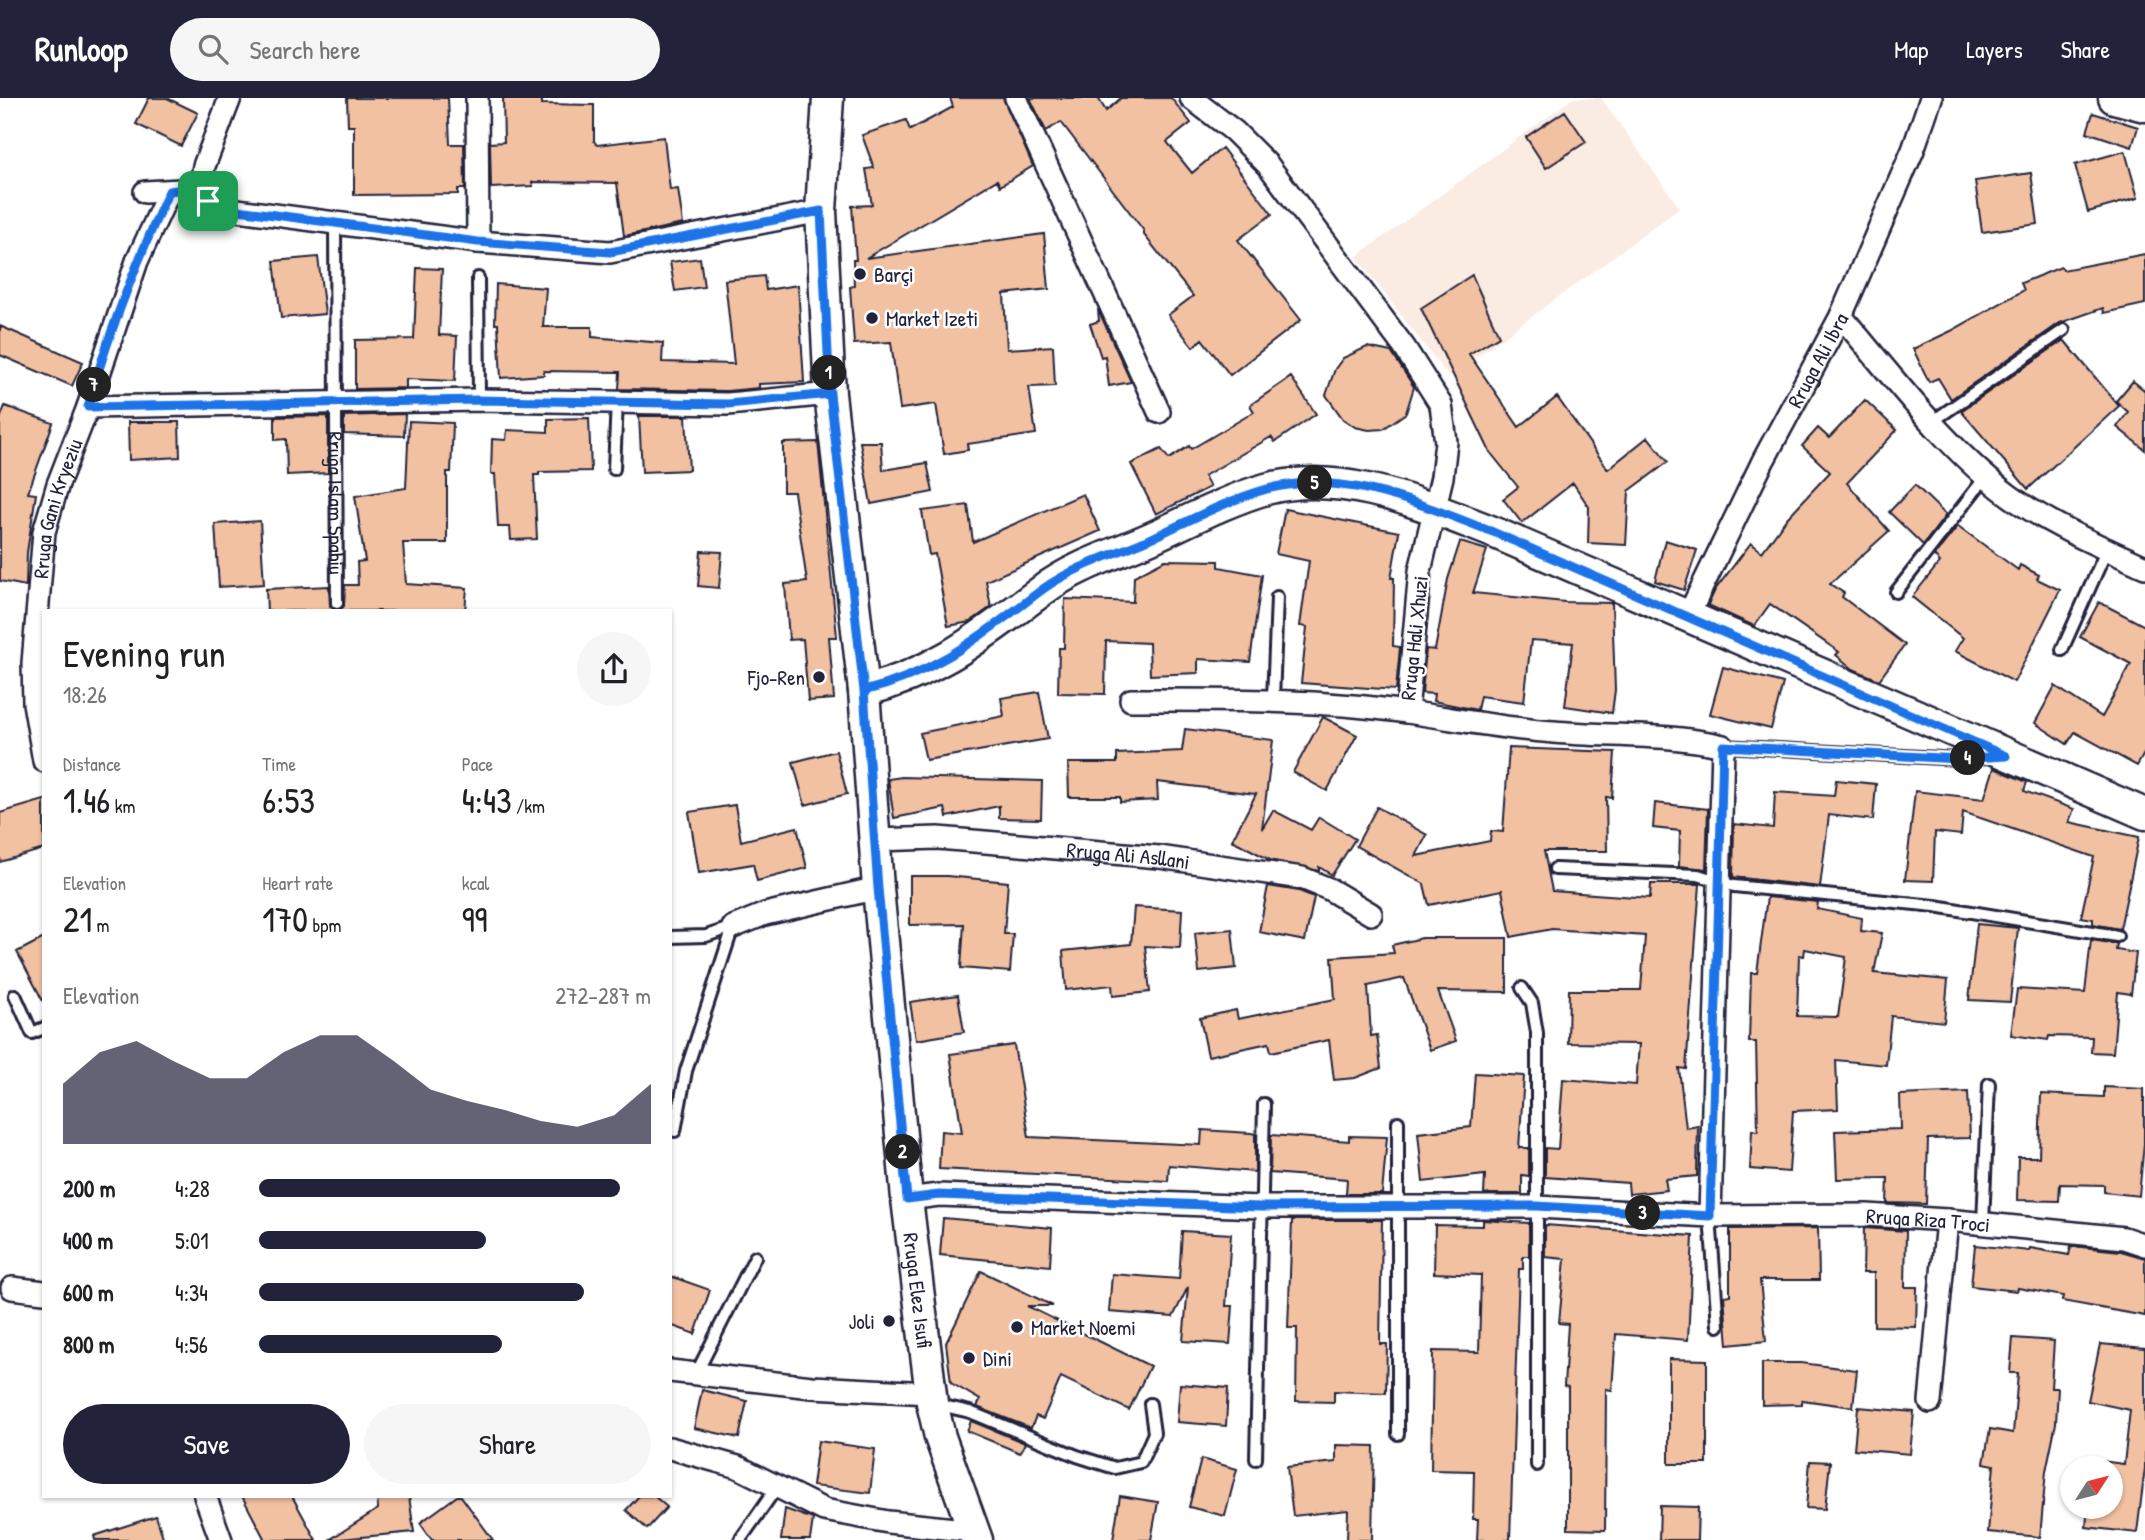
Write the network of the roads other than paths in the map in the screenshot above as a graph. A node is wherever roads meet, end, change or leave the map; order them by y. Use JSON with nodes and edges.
{"nodes":[{"id":1,"x":230,"y":98,"type":"edge"},
{"id":2,"x":477,"y":98,"type":"edge"},
{"id":3,"x":828,"y":98,"type":"edge"},
{"id":4,"x":1016,"y":98,"type":"edge"},
{"id":5,"x":1191,"y":98,"type":"edge"},
{"id":6,"x":1931,"y":98,"type":"edge"},
{"id":7,"x":2114,"y":98,"type":"edge"},
{"id":8,"x":2145,"y":106,"type":"edge"},
{"id":9,"x":200,"y":187,"type":"junction"},
{"id":10,"x":169,"y":191,"type":"junction"},
{"id":11,"x":145,"y":192,"type":"dead end"},
{"id":12,"x":821,"y":211,"type":"junction"},
{"id":13,"x":335,"y":223,"type":"junction"},
{"id":14,"x":478,"y":242,"type":"junction"},
{"id":15,"x":478,"y":278,"type":"dead end"},
{"id":16,"x":1841,"y":316,"type":"junction"},
{"id":17,"x":2064,"y":330,"type":"dead end"},
{"id":18,"x":830,"y":394,"type":"junction"},
{"id":19,"x":479,"y":400,"type":"junction"},
{"id":20,"x":617,"y":401,"type":"junction"},
{"id":21,"x":335,"y":404,"type":"junction"},
{"id":22,"x":88,"y":407,"type":"junction"},
{"id":23,"x":1159,"y":412,"type":"dead end"},
{"id":24,"x":1933,"y":421,"type":"junction"},
{"id":25,"x":614,"y":469,"type":"dead end"},
{"id":26,"x":1987,"y":475,"type":"junction"},
{"id":27,"x":1436,"y":511,"type":"junction"},
{"id":28,"x":2106,"y":549,"type":"junction"},
{"id":29,"x":2145,"y":567,"type":"edge"},
{"id":30,"x":1896,"y":592,"type":"dead end"},
{"id":31,"x":1277,"y":597,"type":"dead end"},
{"id":32,"x":337,"y":603,"type":"dead end"},
{"id":33,"x":1688,"y":616,"type":"junction"},
{"id":34,"x":2062,"y":650,"type":"dead end"},
{"id":35,"x":864,"y":691,"type":"junction"},
{"id":36,"x":1273,"y":699,"type":"junction"},
{"id":37,"x":1131,"y":700,"type":"dead end"},
{"id":38,"x":1407,"y":712,"type":"junction"},
{"id":39,"x":1723,"y":746,"type":"junction"},
{"id":40,"x":42,"y":749,"type":"edge"},
{"id":41,"x":2006,"y":756,"type":"junction"},
{"id":42,"x":2145,"y":814,"type":"edge"},
{"id":43,"x":875,"y":840,"type":"junction"},
{"id":44,"x":1555,"y":869,"type":"dead end"},
{"id":45,"x":1717,"y":881,"type":"junction"},
{"id":46,"x":878,"y":888,"type":"junction"},
{"id":47,"x":1371,"y":914,"type":"dead end"},
{"id":48,"x":733,"y":927,"type":"junction"},
{"id":49,"x":2117,"y":936,"type":"dead end"},
{"id":50,"x":672,"y":937,"type":"edge"},
{"id":51,"x":1522,"y":988,"type":"dead end"},
{"id":52,"x":15,"y":995,"type":"dead end"},
{"id":53,"x":42,"y":1029,"type":"edge"},
{"id":54,"x":1989,"y":1084,"type":"dead end"},
{"id":55,"x":1264,"y":1104,"type":"dead end"},
{"id":56,"x":1398,"y":1122,"type":"dead end"},
{"id":57,"x":674,"y":1130,"type":"dead end"},
{"id":58,"x":907,"y":1199,"type":"junction"},
{"id":59,"x":1398,"y":1206,"type":"junction"},
{"id":60,"x":1537,"y":1206,"type":"junction"},
{"id":61,"x":1260,"y":1207,"type":"junction"},
{"id":62,"x":1710,"y":1216,"type":"junction"},
{"id":63,"x":1947,"y":1220,"type":"junction"},
{"id":64,"x":1983,"y":1223,"type":"junction"},
{"id":65,"x":2145,"y":1245,"type":"edge"},
{"id":66,"x":755,"y":1257,"type":"dead end"},
{"id":67,"x":12,"y":1288,"type":"dead end"},
{"id":68,"x":42,"y":1292,"type":"edge"},
{"id":69,"x":1718,"y":1326,"type":"dead end"},
{"id":70,"x":672,"y":1371,"type":"edge"},
{"id":71,"x":696,"y":1374,"type":"junction"},
{"id":72,"x":931,"y":1398,"type":"junction"},
{"id":73,"x":1930,"y":1402,"type":"dead end"},
{"id":74,"x":1150,"y":1404,"type":"dead end"},
{"id":75,"x":1398,"y":1434,"type":"dead end"},
{"id":76,"x":672,"y":1448,"type":"edge"},
{"id":77,"x":1256,"y":1459,"type":"dead end"},
{"id":78,"x":1537,"y":1465,"type":"dead end"},
{"id":79,"x":777,"y":1487,"type":"junction"},
{"id":80,"x":206,"y":1498,"type":"edge"},
{"id":81,"x":976,"y":1535,"type":"edge"},
{"id":82,"x":221,"y":1540,"type":"edge"},
{"id":83,"x":740,"y":1540,"type":"edge"}],
"edges":[{"from":1,"to":9,"type":"street"},
{"from":2,"to":14,"type":"street"},
{"from":3,"to":12,"type":"main road","name":"Rruga Elez Isufi"},
{"from":4,"to":23,"type":"street"},
{"from":5,"to":27,"type":"street","name":"Rruga Hali Xhuzi"},
{"from":6,"to":16,"type":"street","name":"Rruga Ali Ibra"},
{"from":7,"to":8,"type":"main road"},
{"from":9,"to":10,"type":"street"},
{"from":9,"to":13,"type":"street"},
{"from":10,"to":11,"type":"street"},
{"from":10,"to":22,"type":"street","name":"Rruga Gani Kryeziu"},
{"from":12,"to":14,"type":"street"},
{"from":12,"to":18,"type":"main road","name":"Rruga Elez Isufi"},
{"from":13,"to":14,"type":"street"},
{"from":13,"to":21,"type":"lane","name":"Rruga Islam Spahiu"},
{"from":15,"to":19,"type":"lane"},
{"from":16,"to":24,"type":"street"},
{"from":16,"to":33,"type":"street","name":"Rruga Ali Ibra"},
{"from":17,"to":24,"type":"lane"},
{"from":18,"to":20,"type":"street","name":"Rruga Islam Spahiu"},
{"from":18,"to":35,"type":"main road","name":"Rruga Elez Isufi"},
{"from":19,"to":20,"type":"street","name":"Rruga Islam Spahiu"},
{"from":19,"to":21,"type":"street","name":"Rruga Islam Spahiu"},
{"from":20,"to":25,"type":"lane"},
{"from":21,"to":22,"type":"street","name":"Rruga Islam Spahiu"},
{"from":21,"to":32,"type":"lane","name":"Rruga Islam Spahiu"},
{"from":22,"to":40,"type":"street","name":"Rruga Gani Kryeziu"},
{"from":24,"to":26,"type":"street"},
{"from":26,"to":28,"type":"street"},
{"from":26,"to":30,"type":"lane"},
{"from":27,"to":33,"type":"main road"},
{"from":27,"to":35,"type":"main road"},
{"from":27,"to":38,"type":"street","name":"Rruga Hali Xhuzi"},
{"from":28,"to":29,"type":"street"},
{"from":28,"to":34,"type":"lane"},
{"from":31,"to":36,"type":"lane"},
{"from":33,"to":41,"type":"main road"},
{"from":35,"to":43,"type":"main road","name":"Rruga Elez Isufi"},
{"from":36,"to":37,"type":"street"},
{"from":36,"to":38,"type":"street"},
{"from":38,"to":39,"type":"street","name":"Rruga Hali Xhuzi"},
{"from":39,"to":41,"type":"lane","name":"Rruga Hali Xhuzi"},
{"from":39,"to":45,"type":"street"},
{"from":41,"to":42,"type":"main road"},
{"from":43,"to":46,"type":"main road","name":"Rruga Elez Isufi"},
{"from":43,"to":47,"type":"street","name":"Rruga Ali Asllani"},
{"from":44,"to":45,"type":"lane"},
{"from":45,"to":49,"type":"lane"},
{"from":45,"to":62,"type":"street"},
{"from":46,"to":48,"type":"street"},
{"from":46,"to":58,"type":"main road","name":"Rruga Elez Isufi"},
{"from":48,"to":50,"type":"lane"},
{"from":48,"to":57,"type":"lane"},
{"from":51,"to":60,"type":"lane"},
{"from":52,"to":53,"type":"lane"},
{"from":54,"to":64,"type":"lane"},
{"from":55,"to":61,"type":"lane"},
{"from":56,"to":59,"type":"lane"},
{"from":58,"to":61,"type":"street","name":"Rruga Riza Troci"},
{"from":58,"to":72,"type":"main road","name":"Rruga Elez Isufi"},
{"from":59,"to":60,"type":"street","name":"Rruga Riza Troci"},
{"from":59,"to":61,"type":"street","name":"Rruga Riza Troci"},
{"from":59,"to":75,"type":"lane"},
{"from":60,"to":62,"type":"street","name":"Rruga Riza Troci"},
{"from":60,"to":78,"type":"lane"},
{"from":61,"to":77,"type":"lane"},
{"from":62,"to":63,"type":"street","name":"Rruga Riza Troci"},
{"from":62,"to":69,"type":"lane"},
{"from":63,"to":64,"type":"street","name":"Rruga Riza Troci"},
{"from":63,"to":73,"type":"street"},
{"from":64,"to":65,"type":"street","name":"Rruga Riza Troci"},
{"from":66,"to":71,"type":"lane"},
{"from":67,"to":68,"type":"street"},
{"from":70,"to":71,"type":"street"},
{"from":71,"to":72,"type":"street"},
{"from":72,"to":74,"type":"lane"},
{"from":72,"to":81,"type":"main road","name":"Rruga Elez Isufi"},
{"from":76,"to":79,"type":"street"},
{"from":79,"to":81,"type":"street"},
{"from":79,"to":83,"type":"lane"},
{"from":80,"to":82,"type":"street"}]}
